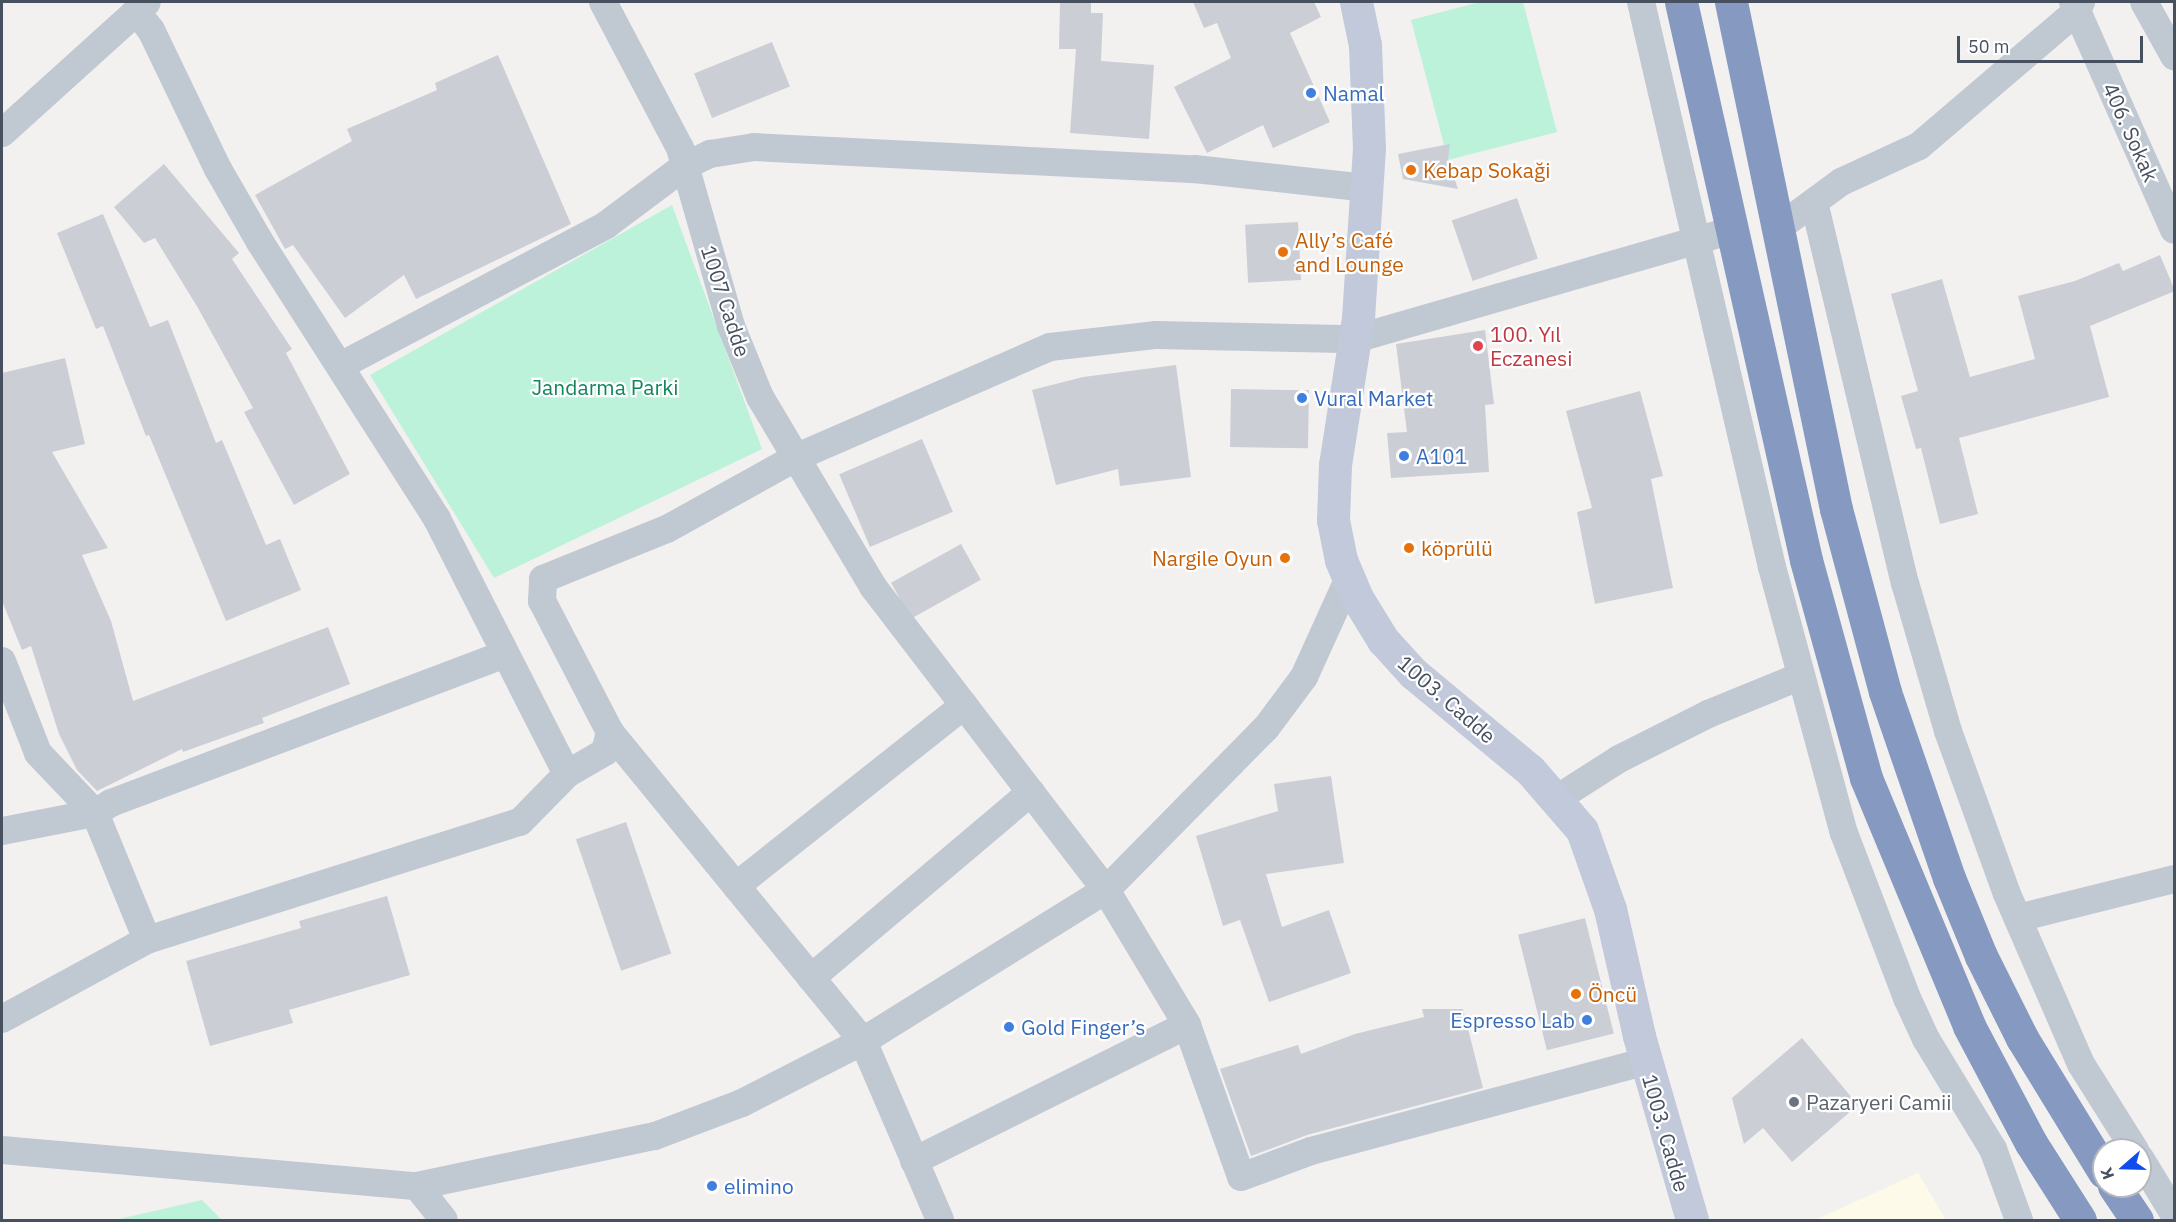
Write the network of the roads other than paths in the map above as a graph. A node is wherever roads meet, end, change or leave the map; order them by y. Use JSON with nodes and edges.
{"nodes":[{"id":1,"x":603,"y":2,"type":"edge"},
{"id":2,"x":1356,"y":2,"type":"edge"},
{"id":3,"x":1641,"y":2,"type":"edge"},
{"id":4,"x":1681,"y":2,"type":"edge"},
{"id":5,"x":1731,"y":2,"type":"edge"},
{"id":6,"x":2144,"y":2,"type":"edge"},
{"id":7,"x":2077,"y":4,"type":"edge"},
{"id":8,"x":141,"y":6,"type":"edge"},
{"id":9,"x":2175,"y":56,"type":"edge"},
{"id":10,"x":2,"y":132,"type":"edge"},
{"id":11,"x":685,"y":166,"type":"junction"},
{"id":12,"x":1366,"y":188,"type":"junction"},
{"id":13,"x":1814,"y":202,"type":"junction"},
{"id":14,"x":1777,"y":230,"type":"junction"},
{"id":15,"x":2175,"y":230,"type":"edge"},
{"id":16,"x":1730,"y":231,"type":"junction"},
{"id":17,"x":1695,"y":243,"type":"junction"},
{"id":18,"x":1355,"y":339,"type":"junction"},
{"id":19,"x":342,"y":365,"type":"junction"},
{"id":20,"x":796,"y":457,"type":"junction"},
{"id":21,"x":1349,"y":578,"type":"junction"},
{"id":22,"x":505,"y":654,"type":"junction"},
{"id":23,"x":2,"y":661,"type":"edge"},
{"id":24,"x":1801,"y":676,"type":"junction"},
{"id":25,"x":964,"y":705,"type":"junction"},
{"id":26,"x":610,"y":732,"type":"junction"},
{"id":27,"x":567,"y":774,"type":"junction"},
{"id":28,"x":1031,"y":792,"type":"junction"},
{"id":29,"x":1558,"y":798,"type":"junction"},
{"id":30,"x":95,"y":813,"type":"junction"},
{"id":31,"x":2,"y":831,"type":"edge"},
{"id":32,"x":2175,"y":879,"type":"edge"},
{"id":33,"x":736,"y":886,"type":"junction"},
{"id":34,"x":1106,"y":890,"type":"junction"},
{"id":35,"x":2018,"y":918,"type":"junction"},
{"id":36,"x":147,"y":940,"type":"junction"},
{"id":37,"x":811,"y":978,"type":"junction"},
{"id":38,"x":2,"y":1019,"type":"edge"},
{"id":39,"x":1187,"y":1025,"type":"junction"},
{"id":40,"x":862,"y":1041,"type":"junction"},
{"id":41,"x":1646,"y":1061,"type":"junction"},
{"id":42,"x":2127,"y":1138,"type":"edge"},
{"id":43,"x":2,"y":1150,"type":"edge"},
{"id":44,"x":2092,"y":1153,"type":"edge"},
{"id":45,"x":914,"y":1161,"type":"junction"},
{"id":46,"x":2152,"y":1177,"type":"edge"},
{"id":47,"x":417,"y":1186,"type":"junction"},
{"id":48,"x":2122,"y":1198,"type":"edge"},
{"id":49,"x":2175,"y":1214,"type":"edge"},
{"id":50,"x":444,"y":1221,"type":"edge"},
{"id":51,"x":940,"y":1221,"type":"edge"},
{"id":52,"x":1692,"y":1221,"type":"edge"},
{"id":53,"x":2019,"y":1221,"type":"edge"},
{"id":54,"x":2080,"y":1221,"type":"edge"},
{"id":55,"x":2137,"y":1221,"type":"edge"}],
"edges":[{"from":1,"to":11,"type":"street","name":"1007 Cadde"},
{"from":2,"to":12,"type":"main road","name":"1003. Cadde"},
{"from":3,"to":17,"type":"street"},
{"from":4,"to":16,"type":"highway"},
{"from":5,"to":14,"type":"highway"},
{"from":6,"to":9,"type":"street"},
{"from":7,"to":13,"type":"street"},
{"from":7,"to":15,"type":"street","name":"406. Sokak"},
{"from":8,"to":10,"type":"street"},
{"from":8,"to":19,"type":"street"},
{"from":11,"to":12,"type":"street"},
{"from":11,"to":19,"type":"street"},
{"from":11,"to":20,"type":"street","name":"1007 Cadde"},
{"from":12,"to":18,"type":"main road","name":"1003. Cadde"},
{"from":13,"to":14,"type":"street"},
{"from":13,"to":35,"type":"street"},
{"from":14,"to":44,"type":"highway"},
{"from":16,"to":17,"type":"street"},
{"from":16,"to":54,"type":"highway"},
{"from":17,"to":18,"type":"street"},
{"from":17,"to":24,"type":"street"},
{"from":18,"to":20,"type":"street"},
{"from":18,"to":21,"type":"main road","name":"1003. Cadde"},
{"from":19,"to":22,"type":"street"},
{"from":20,"to":25,"type":"street","name":"1007 Cadde"},
{"from":20,"to":26,"type":"street"},
{"from":21,"to":29,"type":"main road","name":"1003. Cadde"},
{"from":21,"to":34,"type":"street"},
{"from":22,"to":27,"type":"street"},
{"from":22,"to":30,"type":"street"},
{"from":23,"to":30,"type":"street"},
{"from":24,"to":29,"type":"street"},
{"from":24,"to":53,"type":"street"},
{"from":25,"to":28,"type":"street","name":"1007 Cadde"},
{"from":25,"to":33,"type":"street"},
{"from":26,"to":27,"type":"street"},
{"from":26,"to":33,"type":"street"},
{"from":27,"to":36,"type":"street"},
{"from":28,"to":34,"type":"street","name":"1007 Cadde"},
{"from":28,"to":37,"type":"street"},
{"from":29,"to":41,"type":"main road","name":"1003. Cadde"},
{"from":30,"to":31,"type":"street"},
{"from":30,"to":36,"type":"street"},
{"from":32,"to":35,"type":"street"},
{"from":33,"to":37,"type":"street"},
{"from":34,"to":39,"type":"street","name":"1007 Cadde"},
{"from":34,"to":40,"type":"street"},
{"from":35,"to":42,"type":"street"},
{"from":36,"to":38,"type":"street"},
{"from":37,"to":40,"type":"street"},
{"from":39,"to":41,"type":"street","name":"1007 Cadde"},
{"from":39,"to":45,"type":"street"},
{"from":40,"to":45,"type":"street"},
{"from":40,"to":47,"type":"street"},
{"from":41,"to":52,"type":"main road","name":"1003. Cadde"},
{"from":43,"to":47,"type":"street"},
{"from":45,"to":51,"type":"street"},
{"from":46,"to":49,"type":"street"},
{"from":47,"to":50,"type":"street"},
{"from":48,"to":55,"type":"highway"}]}
